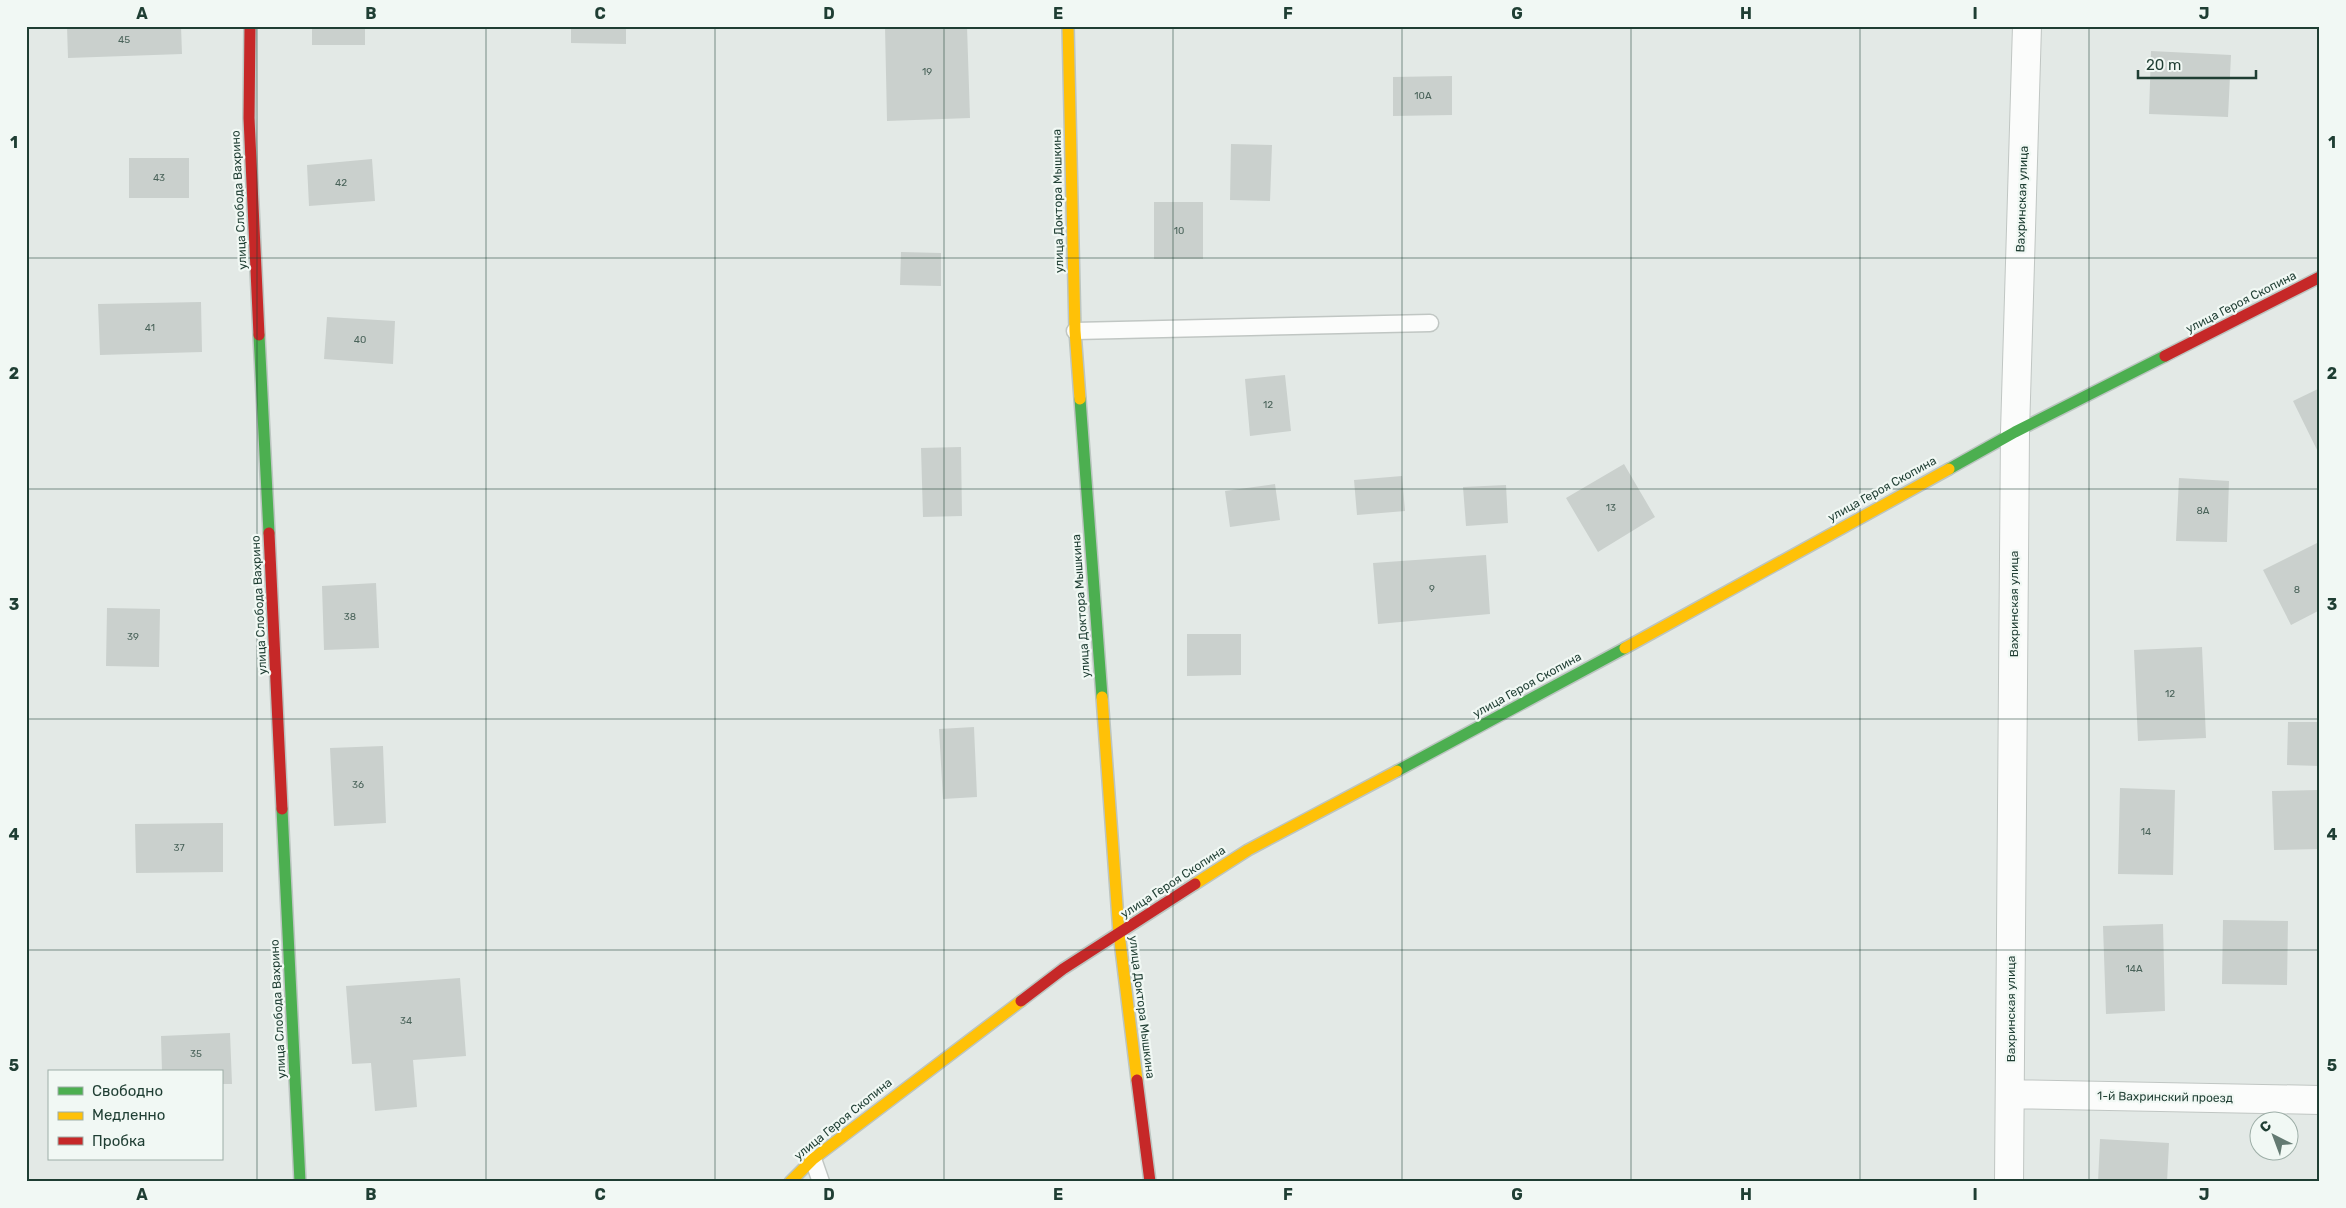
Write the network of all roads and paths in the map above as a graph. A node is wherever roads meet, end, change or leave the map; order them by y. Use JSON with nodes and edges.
{"nodes":[{"id":1,"x":250,"y":26,"type":"edge"},
{"id":2,"x":1068,"y":26,"type":"edge"},
{"id":3,"x":2027,"y":26,"type":"edge"},
{"id":4,"x":2320,"y":277,"type":"edge"},
{"id":5,"x":1430,"y":322,"type":"dead end"},
{"id":6,"x":1075,"y":331,"type":"junction"},
{"id":7,"x":2015,"y":432,"type":"junction"},
{"id":8,"x":1119,"y":933,"type":"junction"},
{"id":9,"x":2010,"y":1094,"type":"junction"},
{"id":10,"x":2320,"y":1100,"type":"edge"},
{"id":11,"x":812,"y":1159,"type":"junction"},
{"id":12,"x":300,"y":1182,"type":"edge"},
{"id":13,"x":790,"y":1182,"type":"edge"},
{"id":14,"x":821,"y":1182,"type":"edge"},
{"id":15,"x":1150,"y":1182,"type":"edge"},
{"id":16,"x":2010,"y":1182,"type":"edge"}],
"edges":[{"from":1,"to":12,"type":"street","name":"улица Слобода Вахрино"},
{"from":2,"to":6,"type":"street","name":"улица Доктора Мышкина"},
{"from":3,"to":7,"type":"street","name":"Вахринская улица"},
{"from":4,"to":7,"type":"street","name":"улица Героя Скопина"},
{"from":5,"to":6,"type":"lane"},
{"from":6,"to":8,"type":"street","name":"улица Доктора Мышкина"},
{"from":7,"to":8,"type":"street","name":"улица Героя Скопина"},
{"from":7,"to":9,"type":"street","name":"Вахринская улица"},
{"from":8,"to":11,"type":"street","name":"улица Героя Скопина"},
{"from":8,"to":15,"type":"street","name":"улица Доктора Мышкина"},
{"from":9,"to":10,"type":"street","name":"1-й Вахринский проезд"},
{"from":9,"to":16,"type":"street","name":"Вахринская улица"},
{"from":11,"to":13,"type":"street","name":"улица Героя Скопина"},
{"from":11,"to":14,"type":"lane"}]}
